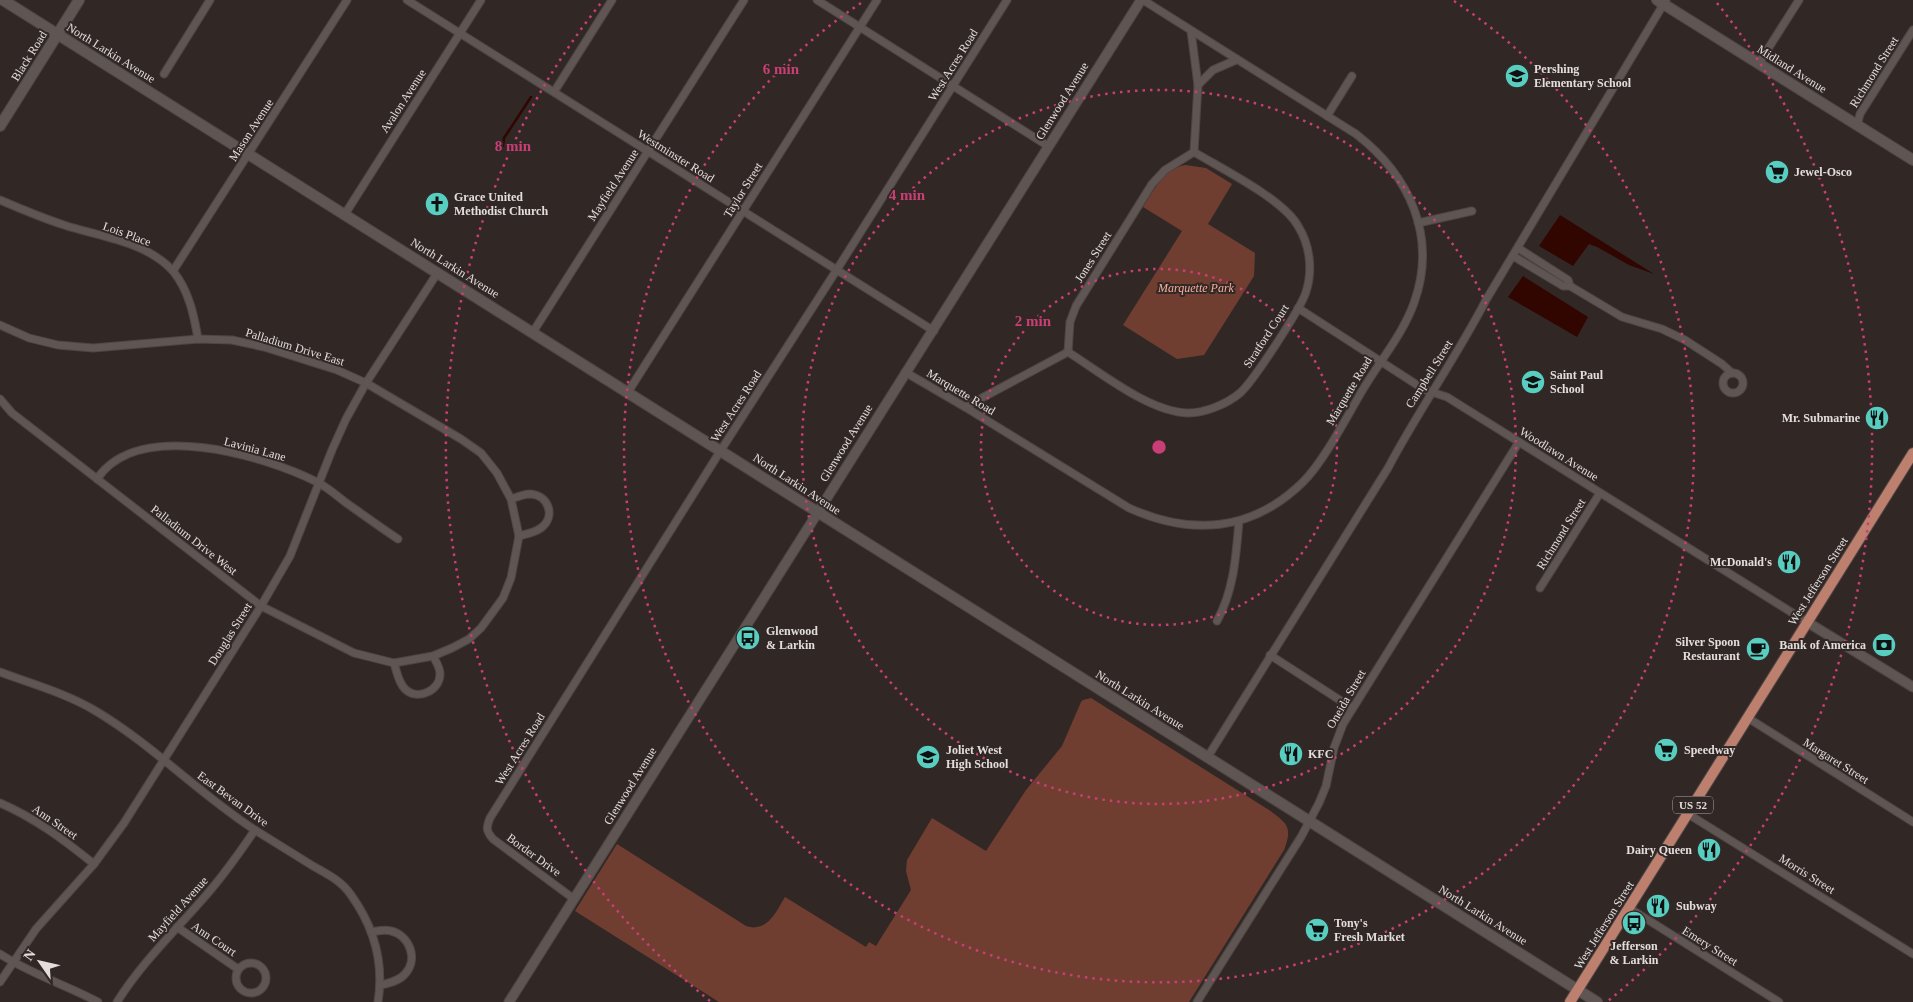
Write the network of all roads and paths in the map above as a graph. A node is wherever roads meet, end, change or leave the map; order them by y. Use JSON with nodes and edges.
{"nodes":[{"id":1,"x":3,"y":0,"type":"edge"},
{"id":2,"x":80,"y":0,"type":"edge"},
{"id":3,"x":210,"y":0,"type":"edge"},
{"id":4,"x":347,"y":0,"type":"edge"},
{"id":5,"x":408,"y":0,"type":"edge"},
{"id":6,"x":481,"y":0,"type":"edge"},
{"id":7,"x":612,"y":0,"type":"edge"},
{"id":8,"x":744,"y":0,"type":"edge"},
{"id":9,"x":817,"y":0,"type":"edge"},
{"id":10,"x":877,"y":0,"type":"edge"},
{"id":11,"x":1007,"y":0,"type":"edge"},
{"id":12,"x":1142,"y":0,"type":"edge"},
{"id":13,"x":1799,"y":0,"type":"edge"},
{"id":14,"x":1662,"y":1,"type":"edge"},
{"id":15,"x":860,"y":27,"type":"junction"},
{"id":16,"x":1913,"y":30,"type":"edge"},
{"id":17,"x":1191,"y":31,"type":"junction"},
{"id":18,"x":460,"y":33,"type":"junction"},
{"id":19,"x":58,"y":34,"type":"junction"},
{"id":20,"x":1236,"y":60,"type":"junction"},
{"id":21,"x":1759,"y":63,"type":"junction"},
{"id":22,"x":164,"y":74,"type":"dead end"},
{"id":23,"x":1352,"y":76,"type":"dead end"},
{"id":24,"x":1198,"y":84,"type":"junction"},
{"id":25,"x":953,"y":86,"type":"junction"},
{"id":26,"x":554,"y":92,"type":"junction"},
{"id":27,"x":1327,"y":116,"type":"junction"},
{"id":28,"x":0,"y":126,"type":"edge"},
{"id":29,"x":1858,"y":126,"type":"junction"},
{"id":30,"x":1048,"y":146,"type":"junction"},
{"id":31,"x":648,"y":152,"type":"junction"},
{"id":32,"x":1194,"y":152,"type":"junction"},
{"id":33,"x":249,"y":154,"type":"junction"},
{"id":34,"x":1913,"y":160,"type":"edge"},
{"id":35,"x":0,"y":200,"type":"edge"},
{"id":36,"x":744,"y":211,"type":"junction"},
{"id":37,"x":1472,"y":212,"type":"dead end"},
{"id":38,"x":345,"y":214,"type":"junction"},
{"id":39,"x":1418,"y":223,"type":"junction"},
{"id":40,"x":1518,"y":248,"type":"junction"},
{"id":41,"x":1513,"y":256,"type":"junction"},
{"id":42,"x":172,"y":271,"type":"junction"},
{"id":43,"x":836,"y":271,"type":"junction"},
{"id":44,"x":438,"y":272,"type":"junction"},
{"id":45,"x":1570,"y":286,"type":"junction"},
{"id":46,"x":1298,"y":308,"type":"junction"},
{"id":47,"x":1,"y":327,"type":"edge"},
{"id":48,"x":934,"y":331,"type":"junction"},
{"id":49,"x":533,"y":332,"type":"junction"},
{"id":50,"x":198,"y":339,"type":"junction"},
{"id":51,"x":1068,"y":352,"type":"junction"},
{"id":52,"x":1380,"y":362,"type":"junction"},
{"id":53,"x":905,"y":372,"type":"junction"},
{"id":54,"x":1732,"y":373,"type":"dead end"},
{"id":55,"x":366,"y":383,"type":"junction"},
{"id":56,"x":628,"y":392,"type":"junction"},
{"id":57,"x":1432,"y":392,"type":"junction"},
{"id":58,"x":0,"y":399,"type":"edge"},
{"id":59,"x":965,"y":407,"type":"junction"},
{"id":60,"x":1520,"y":442,"type":"junction"},
{"id":61,"x":721,"y":450,"type":"junction"},
{"id":62,"x":1913,"y":453,"type":"edge"},
{"id":63,"x":97,"y":479,"type":"junction"},
{"id":64,"x":318,"y":483,"type":"junction"},
{"id":65,"x":1600,"y":493,"type":"junction"},
{"id":66,"x":511,"y":499,"type":"junction"},
{"id":67,"x":817,"y":512,"type":"junction"},
{"id":68,"x":1239,"y":521,"type":"junction"},
{"id":69,"x":518,"y":536,"type":"junction"},
{"id":70,"x":398,"y":539,"type":"dead end"},
{"id":71,"x":1540,"y":588,"type":"dead end"},
{"id":72,"x":261,"y":606,"type":"junction"},
{"id":73,"x":492,"y":615,"type":"joint"},
{"id":74,"x":1217,"y":621,"type":"dead end"},
{"id":75,"x":1808,"y":622,"type":"junction"},
{"id":76,"x":1270,"y":655,"type":"junction"},
{"id":77,"x":433,"y":656,"type":"junction"},
{"id":78,"x":394,"y":663,"type":"junction"},
{"id":79,"x":0,"y":672,"type":"edge"},
{"id":80,"x":1913,"y":687,"type":"edge"},
{"id":81,"x":1352,"y":708,"type":"junction"},
{"id":82,"x":1748,"y":718,"type":"junction"},
{"id":83,"x":1207,"y":758,"type":"junction"},
{"id":84,"x":164,"y":761,"type":"junction"},
{"id":85,"x":0,"y":803,"type":"edge"},
{"id":86,"x":1688,"y":814,"type":"junction"},
{"id":87,"x":1309,"y":821,"type":"junction"},
{"id":88,"x":1913,"y":822,"type":"edge"},
{"id":89,"x":487,"y":827,"type":"joint"},
{"id":90,"x":255,"y":830,"type":"junction"},
{"id":91,"x":94,"y":864,"type":"junction"},
{"id":92,"x":574,"y":899,"type":"junction"},
{"id":93,"x":1629,"y":908,"type":"junction"},
{"id":94,"x":177,"y":927,"type":"junction"},
{"id":95,"x":371,"y":932,"type":"junction"},
{"id":96,"x":0,"y":954,"type":"edge"},
{"id":97,"x":1913,"y":954,"type":"edge"},
{"id":98,"x":13,"y":962,"type":"junction"},
{"id":99,"x":238,"y":969,"type":"junction"},
{"id":100,"x":0,"y":982,"type":"edge"},
{"id":101,"x":380,"y":985,"type":"junction"},
{"id":102,"x":1578,"y":989,"type":"junction"},
{"id":103,"x":98,"y":1002,"type":"edge"},
{"id":104,"x":116,"y":1002,"type":"edge"},
{"id":105,"x":378,"y":1002,"type":"edge"},
{"id":106,"x":509,"y":1002,"type":"edge"},
{"id":107,"x":1197,"y":1002,"type":"edge"},
{"id":108,"x":1570,"y":1002,"type":"edge"},
{"id":109,"x":1598,"y":1002,"type":"edge"},
{"id":110,"x":1779,"y":1002,"type":"edge"}],
"edges":[{"from":1,"to":19,"type":"main road","name":"North Larkin Avenue"},
{"from":2,"to":19,"type":"main road","name":"Black Road"},
{"from":3,"to":22,"type":"street"},
{"from":4,"to":33,"type":"street","name":"Mason Avenue"},
{"from":5,"to":18,"type":"street","name":"Westminster Road"},
{"from":6,"to":18,"type":"street","name":"Avalon Avenue"},
{"from":7,"to":26,"type":"street"},
{"from":8,"to":31,"type":"street","name":"Mayfield Avenue"},
{"from":9,"to":15,"type":"street"},
{"from":10,"to":15,"type":"street","name":"Taylor Street"},
{"from":11,"to":25,"type":"street","name":"West Acres Road"},
{"from":12,"to":17,"type":"street","name":"Marquette Road"},
{"from":12,"to":30,"type":"street","name":"Glenwood Avenue"},
{"from":13,"to":21,"type":"street"},
{"from":14,"to":21,"type":"main road","name":"Midland Avenue"},
{"from":14,"to":40,"type":"street","name":"Campbell Street"},
{"from":15,"to":25,"type":"street"},
{"from":15,"to":36,"type":"street","name":"Taylor Street"},
{"from":16,"to":29,"type":"street","name":"Richmond Street"},
{"from":17,"to":20,"type":"street","name":"Marquette Road"},
{"from":17,"to":24,"type":"street"},
{"from":18,"to":26,"type":"street","name":"Westminster Road"},
{"from":18,"to":38,"type":"street","name":"Avalon Avenue"},
{"from":19,"to":28,"type":"main road","name":"Black Road"},
{"from":19,"to":33,"type":"main road","name":"North Larkin Avenue"},
{"from":20,"to":24,"type":"street"},
{"from":20,"to":27,"type":"street","name":"Marquette Road"},
{"from":21,"to":29,"type":"main road","name":"Midland Avenue"},
{"from":23,"to":27,"type":"street"},
{"from":24,"to":32,"type":"street"},
{"from":25,"to":30,"type":"street"},
{"from":25,"to":43,"type":"street","name":"West Acres Road"},
{"from":26,"to":31,"type":"street","name":"Westminster Road"},
{"from":27,"to":39,"type":"street","name":"Marquette Road"},
{"from":29,"to":34,"type":"main road","name":"Midland Avenue"},
{"from":30,"to":48,"type":"street","name":"Glenwood Avenue"},
{"from":31,"to":36,"type":"street","name":"Westminster Road"},
{"from":31,"to":49,"type":"street","name":"Mayfield Avenue"},
{"from":32,"to":46,"type":"street","name":"Stratford Court"},
{"from":32,"to":51,"type":"street","name":"Jones Street"},
{"from":33,"to":38,"type":"main road","name":"North Larkin Avenue"},
{"from":33,"to":42,"type":"street","name":"Mason Avenue"},
{"from":35,"to":42,"type":"street","name":"Lois Place"},
{"from":36,"to":43,"type":"street","name":"Westminster Road"},
{"from":36,"to":56,"type":"street","name":"Taylor Street"},
{"from":37,"to":39,"type":"street"},
{"from":38,"to":44,"type":"main road","name":"North Larkin Avenue"},
{"from":39,"to":52,"type":"street","name":"Marquette Road"},
{"from":40,"to":41,"type":"street","name":"Campbell Street"},
{"from":40,"to":45,"type":"street"},
{"from":41,"to":45,"type":"street"},
{"from":41,"to":57,"type":"street","name":"Campbell Street"},
{"from":42,"to":50,"type":"street","name":"Lois Place"},
{"from":43,"to":48,"type":"street","name":"Westminster Road"},
{"from":43,"to":61,"type":"street","name":"West Acres Road"},
{"from":44,"to":49,"type":"main road","name":"North Larkin Avenue"},
{"from":44,"to":55,"type":"street","name":"Douglas Street"},
{"from":45,"to":54,"type":"street"},
{"from":46,"to":51,"type":"street","name":"Stratford Court"},
{"from":46,"to":52,"type":"street","name":"Woodlawn Avenue"},
{"from":47,"to":50,"type":"street","name":"Palladium Drive East"},
{"from":48,"to":53,"type":"street","name":"Glenwood Avenue"},
{"from":49,"to":56,"type":"main road","name":"North Larkin Avenue"},
{"from":50,"to":55,"type":"street","name":"Palladium Drive East"},
{"from":51,"to":59,"type":"street"},
{"from":52,"to":57,"type":"street","name":"Woodlawn Avenue"},
{"from":52,"to":68,"type":"street","name":"Marquette Road"},
{"from":53,"to":59,"type":"street","name":"Marquette Road"},
{"from":53,"to":67,"type":"street","name":"Glenwood Avenue"},
{"from":55,"to":64,"type":"street","name":"Douglas Street"},
{"from":55,"to":66,"type":"street","name":"Palladium Drive East"},
{"from":56,"to":61,"type":"main road","name":"North Larkin Avenue"},
{"from":57,"to":60,"type":"street","name":"Woodlawn Avenue"},
{"from":57,"to":76,"type":"street","name":"Campbell Street"},
{"from":58,"to":63,"type":"street","name":"Palladium Drive West"},
{"from":59,"to":68,"type":"street","name":"Marquette Road"},
{"from":60,"to":65,"type":"street","name":"Woodlawn Avenue"},
{"from":60,"to":81,"type":"street","name":"Oneida Street"},
{"from":61,"to":67,"type":"main road","name":"North Larkin Avenue"},
{"from":61,"to":89,"type":"street","name":"West Acres Road"},
{"from":62,"to":75,"type":"main road","name":"West Jefferson Street","number":"US 52"},
{"from":63,"to":64,"type":"street","name":"Lavinia Lane"},
{"from":63,"to":72,"type":"street","name":"Palladium Drive West"},
{"from":64,"to":70,"type":"street","name":"Lavinia Lane"},
{"from":64,"to":72,"type":"street","name":"Douglas Street"},
{"from":65,"to":71,"type":"street","name":"Richmond Street"},
{"from":65,"to":75,"type":"street","name":"Woodlawn Avenue"},
{"from":66,"to":69,"type":"street","name":"Palladium Drive East"},
{"from":66,"to":69,"type":"street"},
{"from":67,"to":83,"type":"main road","name":"North Larkin Avenue"},
{"from":67,"to":92,"type":"street","name":"Glenwood Avenue"},
{"from":68,"to":74,"type":"street"},
{"from":69,"to":73,"type":"street","name":"Palladium Drive East"},
{"from":72,"to":78,"type":"street","name":"Palladium Drive West"},
{"from":72,"to":84,"type":"street","name":"Douglas Street"},
{"from":73,"to":77,"type":"street","name":"Palladium Drive West"},
{"from":75,"to":80,"type":"street"},
{"from":75,"to":82,"type":"main road","name":"West Jefferson Street","number":"US 52"},
{"from":76,"to":81,"type":"street"},
{"from":76,"to":83,"type":"street","name":"Campbell Street"},
{"from":77,"to":78,"type":"street","name":"Palladium Drive West"},
{"from":77,"to":78,"type":"street"},
{"from":79,"to":84,"type":"street","name":"East Bevan Drive"},
{"from":81,"to":87,"type":"street","name":"Oneida Street"},
{"from":82,"to":86,"type":"main road","name":"West Jefferson Street","number":"US 52"},
{"from":82,"to":88,"type":"street","name":"Margaret Street"},
{"from":83,"to":87,"type":"main road","name":"North Larkin Avenue"},
{"from":84,"to":90,"type":"street","name":"East Bevan Drive"},
{"from":84,"to":91,"type":"street","name":"Douglas Street"},
{"from":85,"to":91,"type":"street","name":"Ann Street"},
{"from":86,"to":93,"type":"main road","name":"West Jefferson Street","number":"US 52"},
{"from":86,"to":97,"type":"street","name":"Morris Street"},
{"from":87,"to":102,"type":"main road","name":"North Larkin Avenue"},
{"from":87,"to":107,"type":"street","name":"Oneida Street"},
{"from":89,"to":92,"type":"street","name":"Border Drive"},
{"from":90,"to":94,"type":"street","name":"Mayfield Avenue"},
{"from":90,"to":95,"type":"street","name":"East Bevan Drive"},
{"from":91,"to":98,"type":"street","name":"Douglas Street"},
{"from":92,"to":106,"type":"street","name":"Glenwood Avenue"},
{"from":93,"to":102,"type":"main road","name":"West Jefferson Street","number":"US 52"},
{"from":93,"to":110,"type":"street","name":"Emery Street"},
{"from":94,"to":99,"type":"street","name":"Ann Court"},
{"from":94,"to":104,"type":"street","name":"Mayfield Avenue"},
{"from":95,"to":101,"type":"street","name":"East Bevan Drive"},
{"from":95,"to":101,"type":"street"},
{"from":96,"to":98,"type":"street"},
{"from":98,"to":100,"type":"street","name":"Douglas Street"},
{"from":98,"to":103,"type":"street"},
{"from":99,"to":99,"type":"street","name":"Ann Court"},
{"from":101,"to":105,"type":"street","name":"East Bevan Drive"},
{"from":102,"to":108,"type":"main road","name":"West Jefferson Street","number":"US 52"},
{"from":102,"to":109,"type":"main road","name":"North Larkin Avenue"}]}
